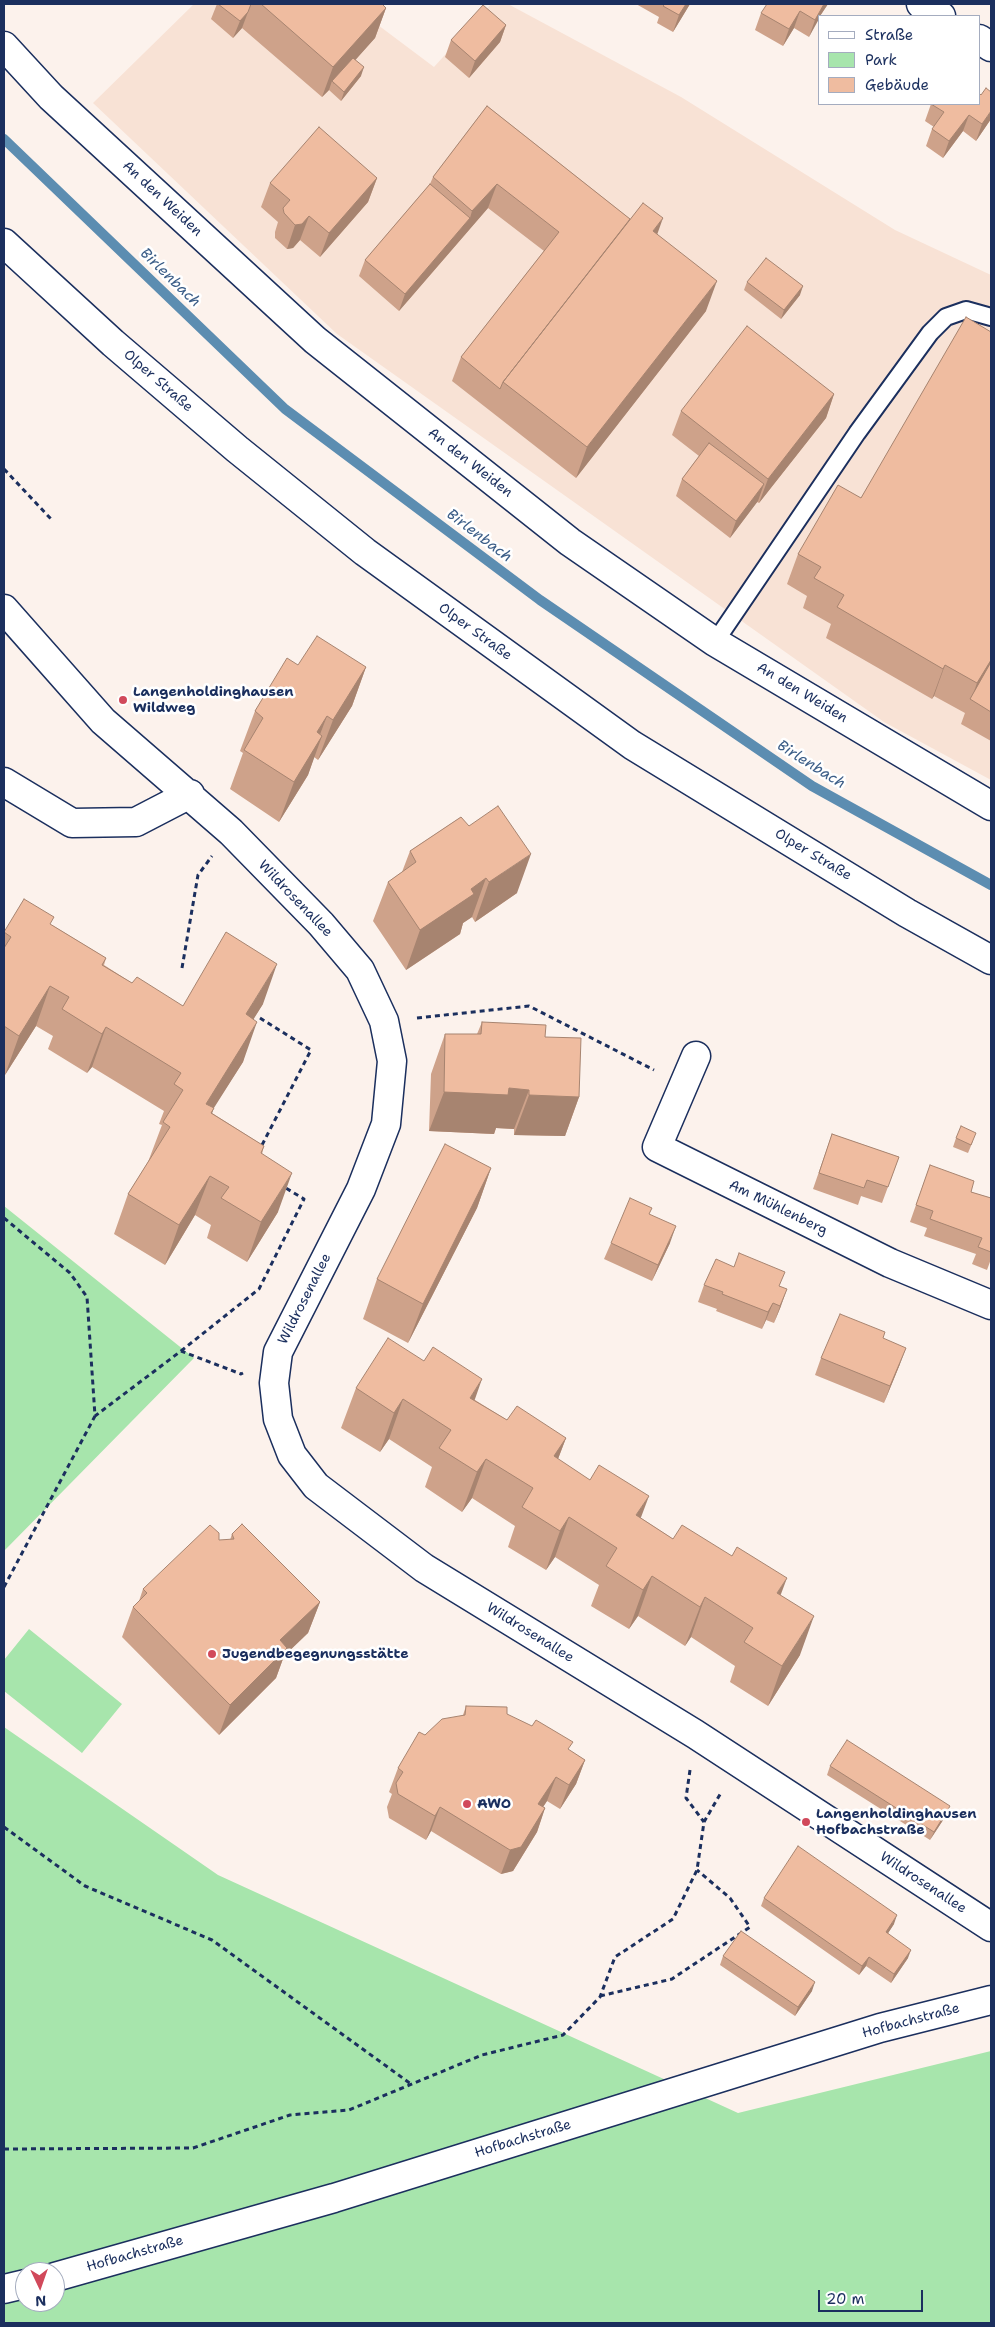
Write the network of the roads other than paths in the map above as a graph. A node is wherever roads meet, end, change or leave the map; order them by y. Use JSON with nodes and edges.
{"nodes":[{"id":1,"x":921,"y":4,"type":"edge"},
{"id":2,"x":939,"y":15,"type":"edge"},
{"id":3,"x":980,"y":40,"type":"edge"},
{"id":4,"x":4,"y":46,"type":"edge"},
{"id":5,"x":991,"y":47,"type":"edge"},
{"id":6,"x":4,"y":243,"type":"edge"},
{"id":7,"x":991,"y":317,"type":"edge"},
{"id":8,"x":4,"y":609,"type":"edge"},
{"id":9,"x":716,"y":642,"type":"junction"},
{"id":10,"x":4,"y":782,"type":"edge"},
{"id":11,"x":190,"y":794,"type":"junction"},
{"id":12,"x":991,"y":806,"type":"edge"},
{"id":13,"x":991,"y":960,"type":"edge"},
{"id":14,"x":696,"y":1056,"type":"dead end"},
{"id":15,"x":991,"y":1305,"type":"edge"},
{"id":16,"x":991,"y":1927,"type":"edge"},
{"id":17,"x":991,"y":2000,"type":"edge"},
{"id":18,"x":65,"y":2274,"type":"edge"}],
"edges":[{"from":1,"to":2,"type":"street"},
{"from":3,"to":5,"type":"street"},
{"from":4,"to":9,"type":"street","name":"An den Weiden"},
{"from":6,"to":13,"type":"street","name":"Olper Straße"},
{"from":7,"to":9,"type":"lane"},
{"from":8,"to":11,"type":"street","name":"Wildrosenallee"},
{"from":9,"to":12,"type":"street","name":"An den Weiden"},
{"from":10,"to":11,"type":"street"},
{"from":11,"to":16,"type":"street","name":"Wildrosenallee"},
{"from":14,"to":15,"type":"street","name":"Am Mühlenberg"},
{"from":17,"to":18,"type":"street","name":"Hofbachstraße"}]}
